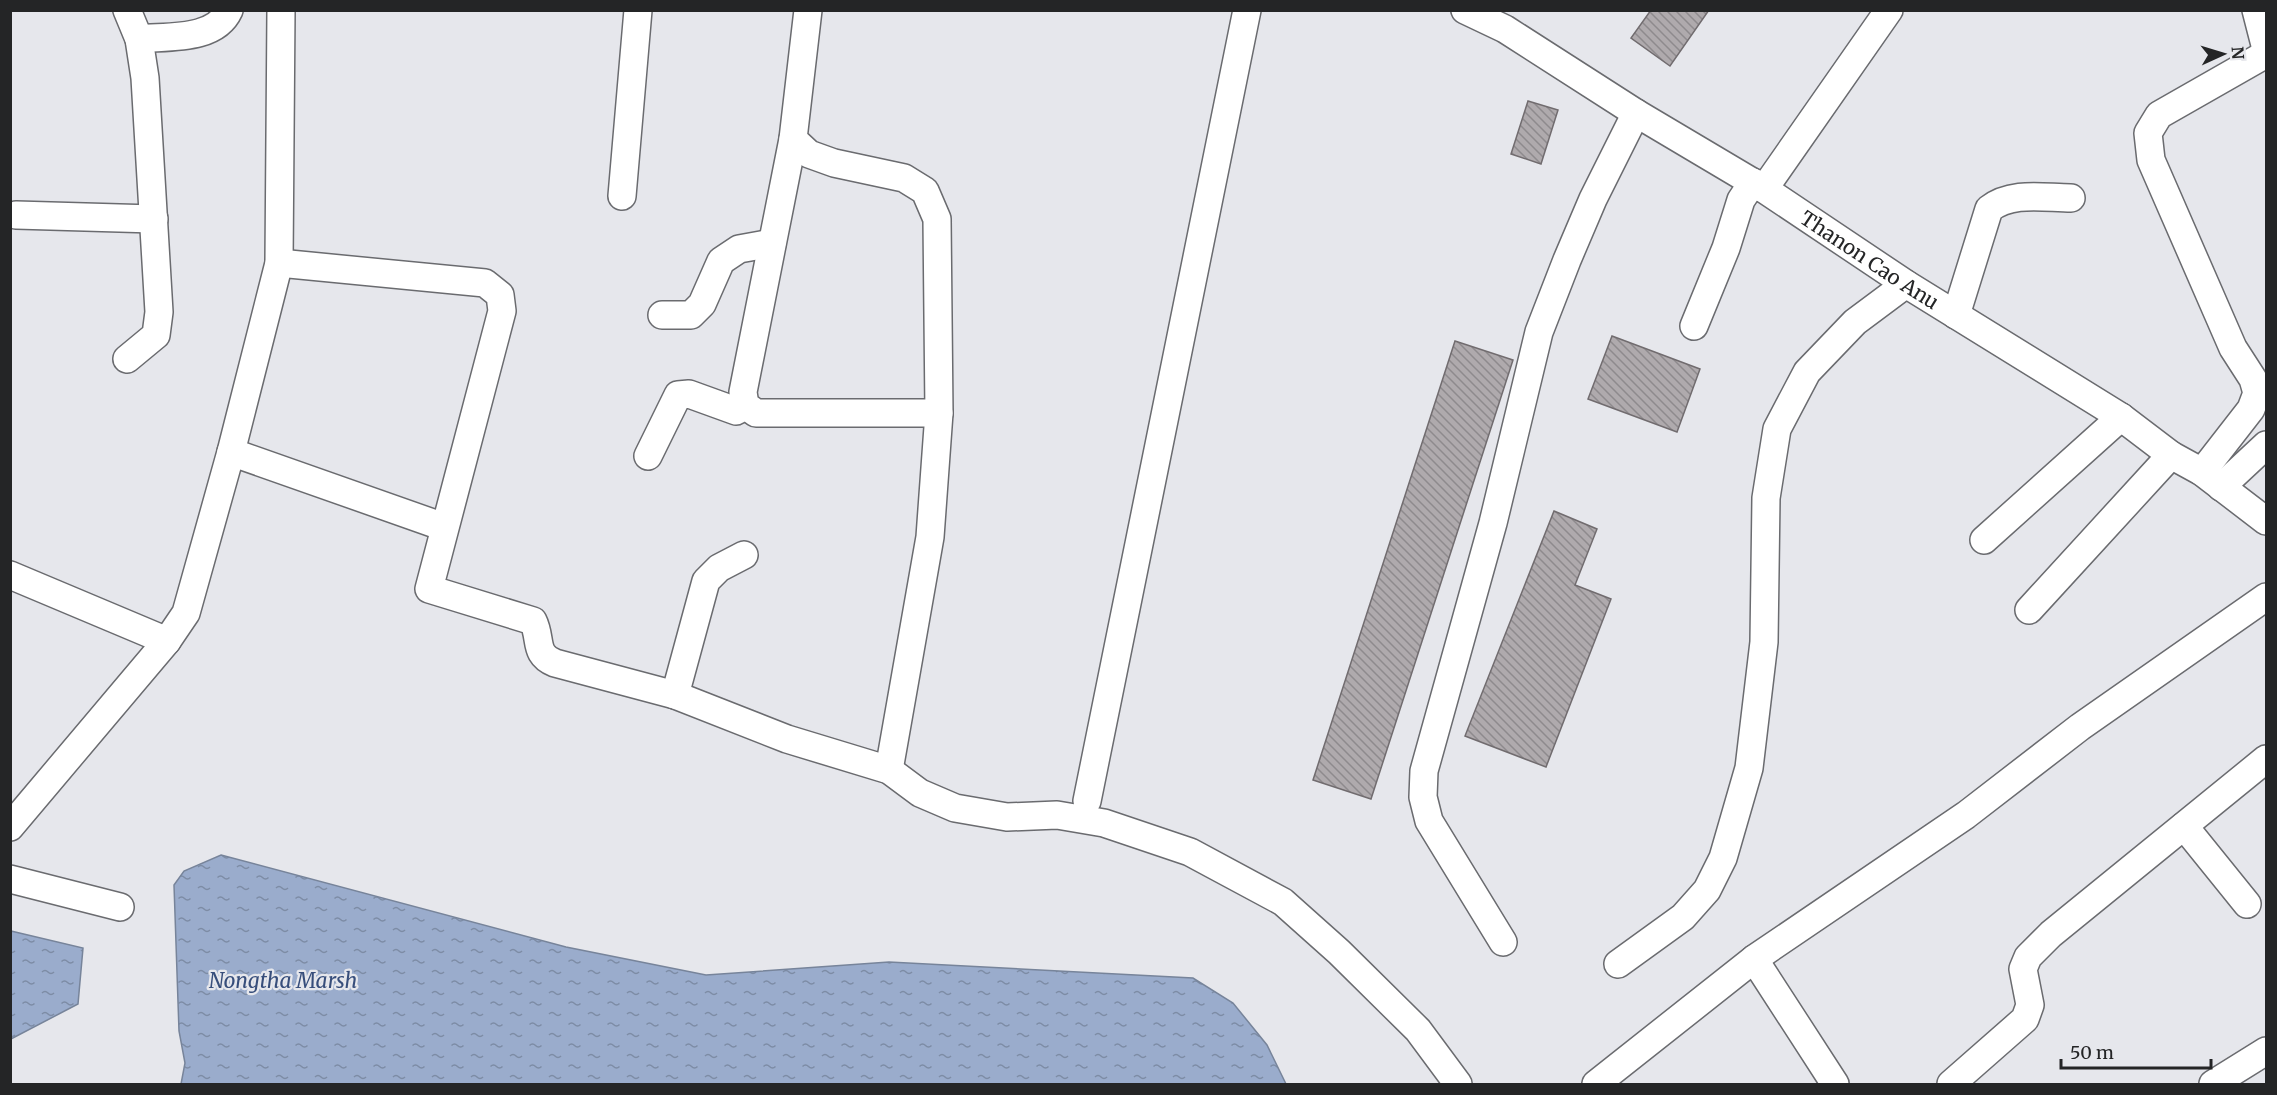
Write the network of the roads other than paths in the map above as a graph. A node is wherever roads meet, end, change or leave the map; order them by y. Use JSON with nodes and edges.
{"nodes":[{"id":1,"x":128,"y":10,"type":"edge"},
{"id":2,"x":229,"y":10,"type":"edge"},
{"id":3,"x":281,"y":10,"type":"edge"},
{"id":4,"x":638,"y":10,"type":"edge"},
{"id":5,"x":808,"y":10,"type":"edge"},
{"id":6,"x":1247,"y":10,"type":"edge"},
{"id":7,"x":1465,"y":10,"type":"edge"},
{"id":8,"x":1889,"y":10,"type":"edge"},
{"id":9,"x":2256,"y":10,"type":"edge"},
{"id":10,"x":1513,"y":20,"type":"edge"},
{"id":11,"x":139,"y":39,"type":"junction"},
{"id":12,"x":2266,"y":49,"type":"edge"},
{"id":13,"x":2266,"y":54,"type":"edge"},
{"id":14,"x":1636,"y":113,"type":"junction"},
{"id":15,"x":793,"y":139,"type":"junction"},
{"id":16,"x":1759,"y":185,"type":"junction"},
{"id":17,"x":622,"y":196,"type":"dead end"},
{"id":18,"x":2071,"y":198,"type":"dead end"},
{"id":19,"x":16,"y":215,"type":"dead end"},
{"id":20,"x":154,"y":219,"type":"junction"},
{"id":21,"x":772,"y":243,"type":"junction"},
{"id":22,"x":279,"y":263,"type":"junction"},
{"id":23,"x":1906,"y":284,"type":"junction"},
{"id":24,"x":662,"y":315,"type":"dead end"},
{"id":25,"x":1956,"y":315,"type":"junction"},
{"id":26,"x":1694,"y":326,"type":"dead end"},
{"id":27,"x":127,"y":358,"type":"dead end"},
{"id":28,"x":745,"y":405,"type":"junction"},
{"id":29,"x":939,"y":413,"type":"junction"},
{"id":30,"x":2121,"y":417,"type":"junction"},
{"id":31,"x":2266,"y":446,"type":"edge"},
{"id":32,"x":231,"y":452,"type":"junction"},
{"id":33,"x":2171,"y":455,"type":"junction"},
{"id":34,"x":648,"y":456,"type":"dead end"},
{"id":35,"x":2212,"y":479,"type":"junction"},
{"id":36,"x":2266,"y":521,"type":"edge"},
{"id":37,"x":444,"y":527,"type":"junction"},
{"id":38,"x":1984,"y":540,"type":"dead end"},
{"id":39,"x":744,"y":555,"type":"dead end"},
{"id":40,"x":10,"y":575,"type":"edge"},
{"id":41,"x":2266,"y":597,"type":"edge"},
{"id":42,"x":2029,"y":610,"type":"dead end"},
{"id":43,"x":167,"y":641,"type":"junction"},
{"id":44,"x":675,"y":696,"type":"junction"},
{"id":45,"x":2266,"y":759,"type":"edge"},
{"id":46,"x":889,"y":770,"type":"junction"},
{"id":47,"x":1087,"y":801,"type":"dead end"},
{"id":48,"x":2184,"y":826,"type":"junction"},
{"id":49,"x":10,"y":827,"type":"edge"},
{"id":50,"x":10,"y":879,"type":"edge"},
{"id":51,"x":2247,"y":904,"type":"dead end"},
{"id":52,"x":120,"y":907,"type":"dead end"},
{"id":53,"x":1503,"y":942,"type":"dead end"},
{"id":54,"x":1754,"y":958,"type":"junction"},
{"id":55,"x":1618,"y":964,"type":"dead end"},
{"id":56,"x":2265,"y":1056,"type":"edge"},
{"id":57,"x":1458,"y":1084,"type":"edge"},
{"id":58,"x":1596,"y":1084,"type":"edge"},
{"id":59,"x":1835,"y":1084,"type":"edge"},
{"id":60,"x":1951,"y":1084,"type":"edge"},
{"id":61,"x":2213,"y":1084,"type":"edge"}],
"edges":[{"from":1,"to":11,"type":"street"},
{"from":2,"to":11,"type":"street"},
{"from":3,"to":22,"type":"street"},
{"from":4,"to":17,"type":"street"},
{"from":5,"to":15,"type":"street"},
{"from":6,"to":47,"type":"street"},
{"from":7,"to":10,"type":"street","name":"Thanon Cao Anu"},
{"from":8,"to":16,"type":"street"},
{"from":9,"to":12,"type":"street"},
{"from":10,"to":14,"type":"street","name":"Thanon Cao Anu"},
{"from":11,"to":20,"type":"street"},
{"from":13,"to":35,"type":"street"},
{"from":14,"to":16,"type":"street","name":"Thanon Cao Anu"},
{"from":14,"to":53,"type":"street"},
{"from":15,"to":21,"type":"street"},
{"from":15,"to":29,"type":"street"},
{"from":16,"to":23,"type":"street","name":"Thanon Cao Anu"},
{"from":16,"to":26,"type":"street"},
{"from":18,"to":25,"type":"street"},
{"from":19,"to":20,"type":"street"},
{"from":20,"to":27,"type":"street"},
{"from":21,"to":24,"type":"street"},
{"from":21,"to":28,"type":"street"},
{"from":22,"to":32,"type":"street"},
{"from":22,"to":37,"type":"street"},
{"from":23,"to":25,"type":"street","name":"Thanon Cao Anu"},
{"from":23,"to":55,"type":"street"},
{"from":25,"to":30,"type":"street","name":"Thanon Cao Anu"},
{"from":28,"to":29,"type":"street"},
{"from":28,"to":34,"type":"street"},
{"from":29,"to":46,"type":"street"},
{"from":30,"to":33,"type":"street","name":"Thanon Cao Anu"},
{"from":30,"to":38,"type":"street"},
{"from":31,"to":35,"type":"street"},
{"from":32,"to":37,"type":"street"},
{"from":32,"to":43,"type":"street"},
{"from":33,"to":35,"type":"street","name":"Thanon Cao Anu"},
{"from":33,"to":42,"type":"street"},
{"from":35,"to":36,"type":"street","name":"Thanon Cao Anu"},
{"from":37,"to":44,"type":"street"},
{"from":39,"to":44,"type":"street"},
{"from":40,"to":43,"type":"street"},
{"from":41,"to":54,"type":"street"},
{"from":43,"to":49,"type":"street"},
{"from":44,"to":46,"type":"street"},
{"from":45,"to":48,"type":"street"},
{"from":46,"to":57,"type":"street"},
{"from":48,"to":51,"type":"street"},
{"from":48,"to":60,"type":"street"},
{"from":50,"to":52,"type":"street"},
{"from":54,"to":58,"type":"street"},
{"from":54,"to":59,"type":"street"},
{"from":56,"to":61,"type":"street"}]}
